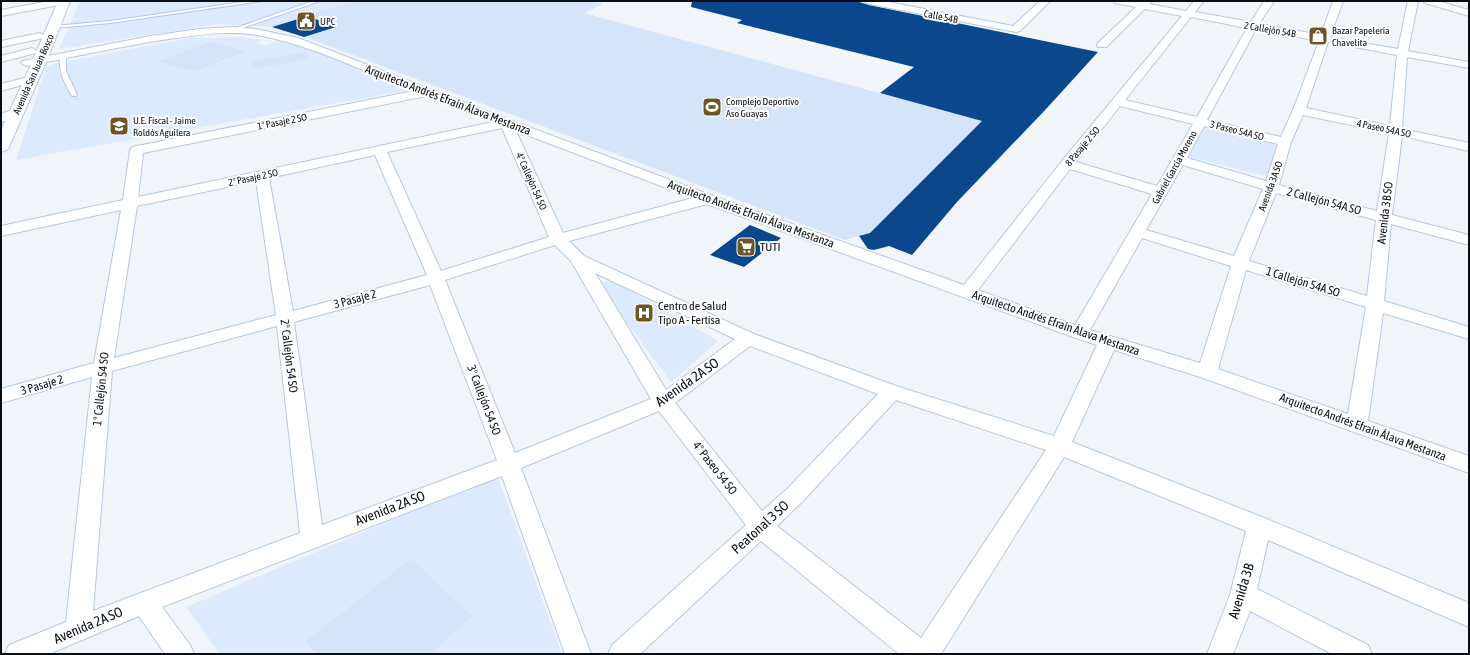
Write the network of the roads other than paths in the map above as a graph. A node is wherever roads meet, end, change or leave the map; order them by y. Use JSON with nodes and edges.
{"nodes":[{"id":1,"x":260,"y":1,"type":"edge"},
{"id":2,"x":318,"y":1,"type":"edge"},
{"id":3,"x":869,"y":1,"type":"edge"},
{"id":4,"x":1045,"y":1,"type":"edge"},
{"id":5,"x":1118,"y":1,"type":"edge"},
{"id":6,"x":1198,"y":1,"type":"edge"},
{"id":7,"x":1269,"y":1,"type":"edge"},
{"id":8,"x":1338,"y":1,"type":"edge"},
{"id":9,"x":1413,"y":1,"type":"edge"},
{"id":10,"x":1428,"y":1,"type":"edge"},
{"id":11,"x":1445,"y":1,"type":"edge"},
{"id":12,"x":1145,"y":3,"type":"edge"},
{"id":13,"x":53,"y":4,"type":"edge"},
{"id":14,"x":932,"y":4,"type":"dead end"},
{"id":15,"x":1469,"y":8,"type":"edge"},
{"id":16,"x":921,"y":12,"type":"junction"},
{"id":17,"x":1,"y":13,"type":"edge"},
{"id":18,"x":1469,"y":13,"type":"edge"},
{"id":19,"x":1188,"y":14,"type":"junction"},
{"id":20,"x":1253,"y":26,"type":"junction"},
{"id":21,"x":54,"y":27,"type":"junction"},
{"id":22,"x":232,"y":30,"type":"junction"},
{"id":23,"x":40,"y":36,"type":"junction"},
{"id":24,"x":1324,"y":39,"type":"junction"},
{"id":25,"x":1,"y":44,"type":"edge"},
{"id":26,"x":1102,"y":45,"type":"dead end"},
{"id":27,"x":1402,"y":53,"type":"junction"},
{"id":28,"x":36,"y":55,"type":"junction"},
{"id":29,"x":64,"y":56,"type":"junction"},
{"id":30,"x":1,"y":59,"type":"edge"},
{"id":31,"x":1469,"y":65,"type":"edge"},
{"id":32,"x":32,"y":79,"type":"junction"},
{"id":33,"x":15,"y":84,"type":"junction"},
{"id":34,"x":1,"y":88,"type":"edge"},
{"id":35,"x":427,"y":92,"type":"junction"},
{"id":36,"x":74,"y":96,"type":"dead end"},
{"id":37,"x":1118,"y":102,"type":"junction"},
{"id":38,"x":1299,"y":110,"type":"junction"},
{"id":39,"x":17,"y":112,"type":"junction"},
{"id":40,"x":1,"y":118,"type":"edge"},
{"id":41,"x":1200,"y":120,"type":"junction"},
{"id":42,"x":506,"y":123,"type":"junction"},
{"id":43,"x":1396,"y":131,"type":"junction"},
{"id":44,"x":1285,"y":142,"type":"junction"},
{"id":45,"x":1,"y":147,"type":"edge"},
{"id":46,"x":1469,"y":147,"type":"edge"},
{"id":47,"x":137,"y":150,"type":"joint"},
{"id":48,"x":379,"y":150,"type":"junction"},
{"id":49,"x":1179,"y":160,"type":"junction"},
{"id":50,"x":1067,"y":164,"type":"junction"},
{"id":51,"x":262,"y":175,"type":"junction"},
{"id":52,"x":1271,"y":187,"type":"junction"},
{"id":53,"x":1161,"y":192,"type":"junction"},
{"id":54,"x":708,"y":199,"type":"junction"},
{"id":55,"x":130,"y":203,"type":"junction"},
{"id":56,"x":1384,"y":217,"type":"junction"},
{"id":57,"x":1,"y":231,"type":"edge"},
{"id":58,"x":1137,"y":232,"type":"junction"},
{"id":59,"x":558,"y":239,"type":"junction"},
{"id":60,"x":1469,"y":240,"type":"edge"},
{"id":61,"x":578,"y":259,"type":"junction"},
{"id":62,"x":1240,"y":262,"type":"junction"},
{"id":63,"x":436,"y":278,"type":"junction"},
{"id":64,"x":967,"y":293,"type":"junction"},
{"id":65,"x":1375,"y":304,"type":"junction"},
{"id":66,"x":285,"y":318,"type":"junction"},
{"id":67,"x":1469,"y":332,"type":"edge"},
{"id":68,"x":1079,"y":333,"type":"junction"},
{"id":69,"x":748,"y":338,"type":"junction"},
{"id":70,"x":1108,"y":342,"type":"junction"},
{"id":71,"x":103,"y":367,"type":"junction"},
{"id":72,"x":1207,"y":372,"type":"junction"},
{"id":73,"x":892,"y":392,"type":"junction"},
{"id":74,"x":1,"y":396,"type":"edge"},
{"id":75,"x":663,"y":402,"type":"junction"},
{"id":76,"x":1357,"y":425,"type":"junction"},
{"id":77,"x":1060,"y":446,"type":"junction"},
{"id":78,"x":509,"y":464,"type":"junction"},
{"id":79,"x":1469,"y":465,"type":"edge"},
{"id":80,"x":760,"y":526,"type":"junction"},
{"id":81,"x":1259,"y":526,"type":"junction"},
{"id":82,"x":312,"y":538,"type":"junction"},
{"id":83,"x":1243,"y":595,"type":"junction"},
{"id":84,"x":144,"y":602,"type":"junction"},
{"id":85,"x":1469,"y":615,"type":"edge"},
{"id":86,"x":78,"y":629,"type":"junction"},
{"id":87,"x":18,"y":654,"type":"edge"},
{"id":88,"x":181,"y":654,"type":"edge"},
{"id":89,"x":578,"y":654,"type":"edge"},
{"id":90,"x":621,"y":654,"type":"edge"},
{"id":91,"x":920,"y":654,"type":"edge"},
{"id":92,"x":926,"y":654,"type":"edge"},
{"id":93,"x":1220,"y":654,"type":"edge"},
{"id":94,"x":1359,"y":654,"type":"edge"}],
"edges":[{"from":1,"to":21,"type":"lane"},
{"from":2,"to":22,"type":"lane"},
{"from":3,"to":16,"type":"street","name":"Calle 54B"},
{"from":4,"to":16,"type":"street","name":"Calle 54B"},
{"from":5,"to":12,"type":"street","name":"2 Callejón 54B"},
{"from":6,"to":19,"type":"street","name":"8 Pasaje 2 SO"},
{"from":7,"to":20,"type":"street","name":"Gabriel García Moreno"},
{"from":8,"to":24,"type":"street","name":"Avenida 3A SO"},
{"from":9,"to":27,"type":"street","name":"Avenida 3B SO"},
{"from":10,"to":18,"type":"street"},
{"from":11,"to":15,"type":"street"},
{"from":12,"to":19,"type":"street","name":"2 Callejón 54B"},
{"from":12,"to":26,"type":"street"},
{"from":13,"to":17,"type":"street"},
{"from":13,"to":21,"type":"street","name":"Avenida San Juan Bosco"},
{"from":13,"to":23,"type":"street","name":"Avenida San Juan Bosco"},
{"from":14,"to":16,"type":"street"},
{"from":19,"to":20,"type":"street","name":"2 Callejón 54B"},
{"from":19,"to":37,"type":"street","name":"8 Pasaje 2 SO"},
{"from":20,"to":24,"type":"street","name":"2 Callejón 54B"},
{"from":20,"to":41,"type":"street","name":"Gabriel García Moreno"},
{"from":21,"to":28,"type":"street","name":"Avenida San Juan Bosco"},
{"from":22,"to":29,"type":"street","name":"Arquitecto Andrés Efraín Álava Mestanza"},
{"from":22,"to":35,"type":"street","name":"Arquitecto Andrés Efraín Álava Mestanza"},
{"from":23,"to":25,"type":"street"},
{"from":23,"to":28,"type":"street","name":"Avenida San Juan Bosco"},
{"from":24,"to":27,"type":"street","name":"2 Callejón 54B"},
{"from":24,"to":38,"type":"street","name":"Avenida 3A SO"},
{"from":27,"to":31,"type":"street","name":"2 Callejón 54B"},
{"from":27,"to":43,"type":"street","name":"Avenida 3B SO"},
{"from":28,"to":29,"type":"street","name":"Arquitecto Andrés Efraín Álava Mestanza"},
{"from":28,"to":30,"type":"street","name":"Arquitecto Andrés Efraín Álava Mestanza"},
{"from":28,"to":32,"type":"street","name":"Avenida San Juan Bosco"},
{"from":28,"to":33,"type":"street","name":"Avenida San Juan Bosco"},
{"from":29,"to":36,"type":"lane"},
{"from":32,"to":33,"type":"street"},
{"from":32,"to":39,"type":"street","name":"Avenida San Juan Bosco"},
{"from":33,"to":34,"type":"street"},
{"from":33,"to":40,"type":"street","name":"Avenida San Juan Bosco"},
{"from":35,"to":42,"type":"street","name":"Arquitecto Andrés Efraín Álava Mestanza"},
{"from":35,"to":47,"type":"street","name":"1º Pasaje 2 SO"},
{"from":37,"to":41,"type":"street","name":"3 Paseo 54A SO"},
{"from":37,"to":50,"type":"street","name":"8 Pasaje 2 SO"},
{"from":38,"to":43,"type":"street","name":"4 Paseo 54A SO"},
{"from":38,"to":44,"type":"street","name":"Avenida 3A SO"},
{"from":39,"to":40,"type":"street"},
{"from":39,"to":45,"type":"street","name":"Avenida San Juan Bosco"},
{"from":41,"to":44,"type":"street","name":"3 Paseo 54A SO"},
{"from":41,"to":49,"type":"street","name":"Gabriel García Moreno"},
{"from":42,"to":48,"type":"street","name":"2º Pasaje 2 SO"},
{"from":42,"to":54,"type":"street","name":"Arquitecto Andrés Efraín Álava Mestanza"},
{"from":42,"to":59,"type":"street","name":"4º Callejón 54 SO"},
{"from":43,"to":46,"type":"street","name":"4 Paseo 54A SO"},
{"from":43,"to":56,"type":"street","name":"Avenida 3B SO"},
{"from":44,"to":52,"type":"street","name":"Avenida 3A SO"},
{"from":47,"to":55,"type":"street","name":"1º Callejón 54 SO"},
{"from":48,"to":51,"type":"street","name":"2º Pasaje 2 SO"},
{"from":48,"to":63,"type":"street","name":"3º Callejón 54 SO"},
{"from":49,"to":52,"type":"street","name":"2 Callejón 54A SO"},
{"from":49,"to":53,"type":"street","name":"Gabriel García Moreno"},
{"from":50,"to":53,"type":"street"},
{"from":50,"to":64,"type":"street","name":"8 Pasaje 2 SO"},
{"from":51,"to":55,"type":"street","name":"2º Pasaje 2 SO"},
{"from":51,"to":66,"type":"street","name":"2º Callejón 54 SO"},
{"from":52,"to":56,"type":"street","name":"2 Callejón 54A SO"},
{"from":52,"to":62,"type":"street","name":"Avenida 3A SO"},
{"from":53,"to":58,"type":"street","name":"Gabriel García Moreno"},
{"from":54,"to":59,"type":"street","name":"3 Pasaje 2"},
{"from":54,"to":64,"type":"street","name":"Arquitecto Andrés Efraín Álava Mestanza"},
{"from":55,"to":57,"type":"street","name":"2º Pasaje 2 SO"},
{"from":55,"to":71,"type":"street","name":"1º Callejón 54 SO"},
{"from":56,"to":60,"type":"street","name":"2 Callejón 54A SO"},
{"from":56,"to":65,"type":"street","name":"Avenida 3B SO"},
{"from":58,"to":62,"type":"street","name":"1 Callejón 54A SO"},
{"from":58,"to":68,"type":"street","name":"Gabriel García Moreno"},
{"from":59,"to":61,"type":"street","name":"4º Paseo 54 SO"},
{"from":59,"to":63,"type":"street","name":"3 Pasaje 2"},
{"from":61,"to":69,"type":"street"},
{"from":61,"to":75,"type":"street","name":"4º Paseo 54 SO"},
{"from":62,"to":65,"type":"street","name":"1 Callejón 54A SO"},
{"from":62,"to":72,"type":"street","name":"Avenida 3A SO"},
{"from":63,"to":66,"type":"street","name":"3 Pasaje 2"},
{"from":63,"to":78,"type":"street","name":"3º Callejón 54 SO"},
{"from":64,"to":68,"type":"street","name":"Arquitecto Andrés Efraín Álava Mestanza"},
{"from":65,"to":67,"type":"street","name":"1 Callejón 54A SO"},
{"from":65,"to":76,"type":"street","name":"Avenida 3B SO"},
{"from":66,"to":71,"type":"street","name":"3 Pasaje 2"},
{"from":66,"to":82,"type":"street","name":"2º Callejón 54 SO"},
{"from":68,"to":70,"type":"street","name":"Arquitecto Andrés Efraín Álava Mestanza"},
{"from":69,"to":73,"type":"street"},
{"from":69,"to":75,"type":"street","name":"Avenida 2A SO"},
{"from":70,"to":72,"type":"street","name":"Arquitecto Andrés Efraín Álava Mestanza"},
{"from":70,"to":77,"type":"street"},
{"from":71,"to":74,"type":"street","name":"3 Pasaje 2"},
{"from":71,"to":86,"type":"street","name":"1º Callejón 54 SO"},
{"from":72,"to":76,"type":"street","name":"Arquitecto Andrés Efraín Álava Mestanza"},
{"from":73,"to":77,"type":"street"},
{"from":73,"to":80,"type":"street","name":"Peatonal 3 SO"},
{"from":75,"to":78,"type":"street","name":"Avenida 2A SO"},
{"from":75,"to":80,"type":"street","name":"4º Paseo 54 SO"},
{"from":76,"to":79,"type":"street","name":"Arquitecto Andrés Efraín Álava Mestanza"},
{"from":77,"to":81,"type":"street"},
{"from":77,"to":92,"type":"street"},
{"from":78,"to":82,"type":"street","name":"Avenida 2A SO"},
{"from":78,"to":89,"type":"street","name":"3º Callejón 54 SO"},
{"from":80,"to":90,"type":"street","name":"Peatonal 3 SO"},
{"from":80,"to":91,"type":"street","name":"4º Paseo 54 SO"},
{"from":81,"to":83,"type":"street","name":"Avenida 3B"},
{"from":81,"to":85,"type":"street"},
{"from":82,"to":84,"type":"street","name":"Avenida 2A SO"},
{"from":83,"to":93,"type":"street","name":"Avenida 3B"},
{"from":83,"to":94,"type":"street"},
{"from":84,"to":86,"type":"street","name":"Avenida 2A SO"},
{"from":84,"to":88,"type":"street"},
{"from":86,"to":87,"type":"street","name":"Avenida 2A SO"}]}
